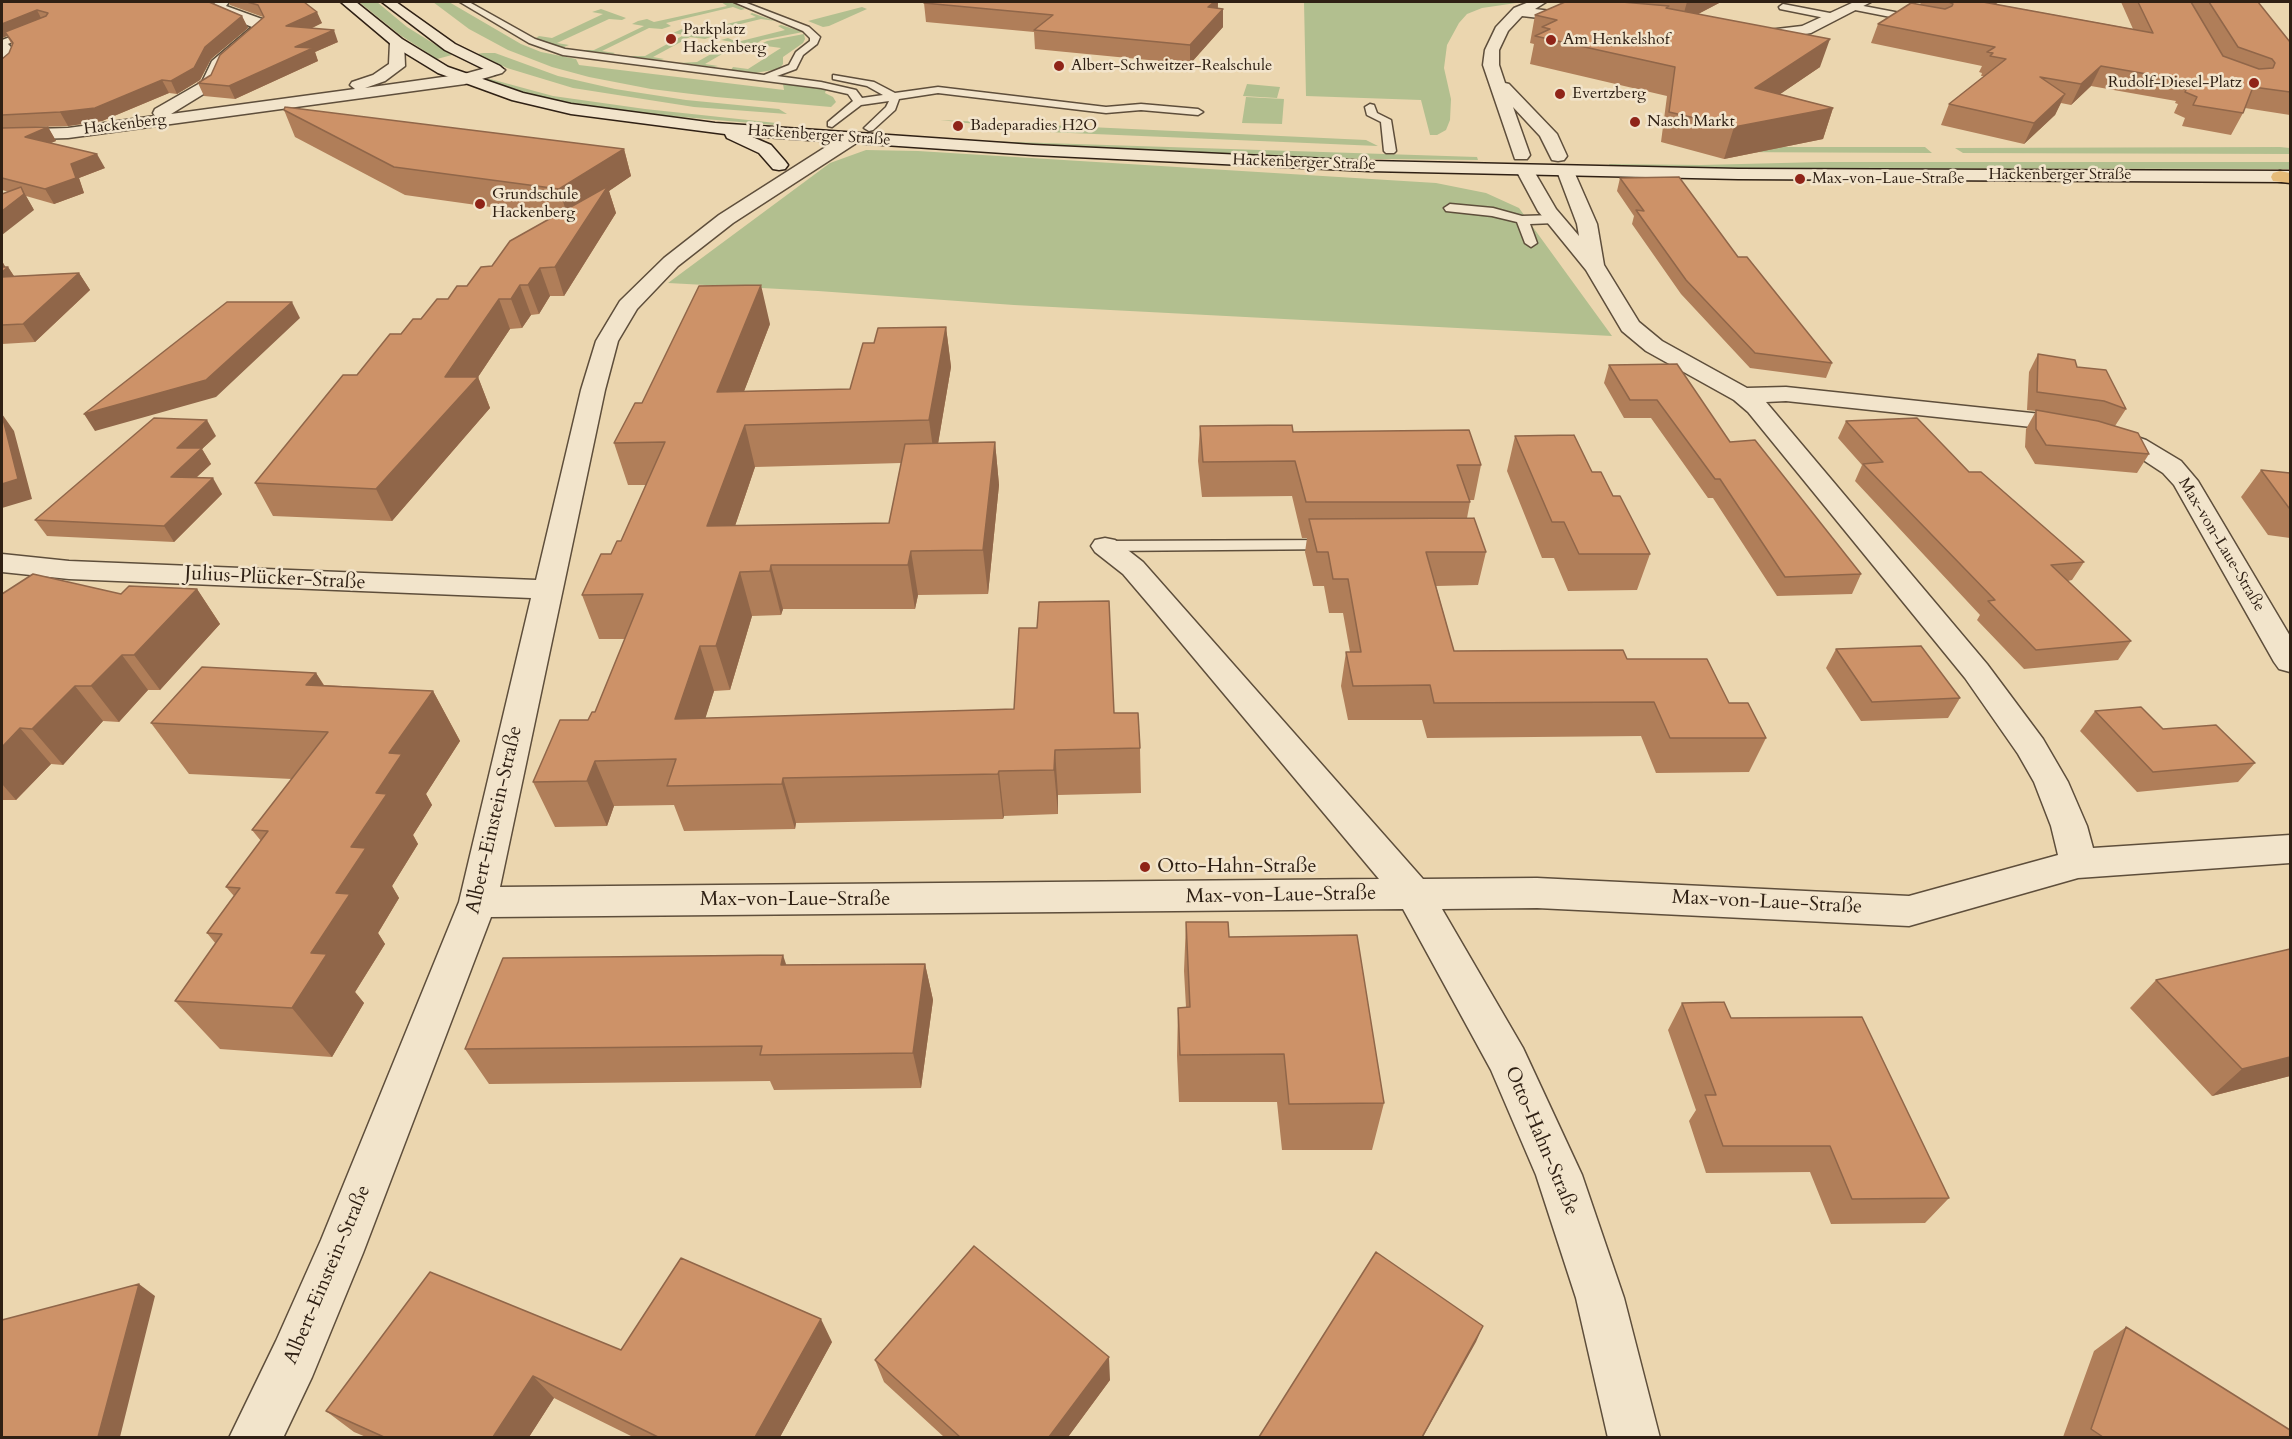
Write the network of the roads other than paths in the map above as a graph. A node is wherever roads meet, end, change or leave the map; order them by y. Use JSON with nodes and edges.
{"nodes":[{"id":1,"x":223,"y":2,"type":"edge"},
{"id":2,"x":348,"y":2,"type":"edge"},
{"id":3,"x":388,"y":2,"type":"edge"},
{"id":4,"x":464,"y":2,"type":"edge"},
{"id":5,"x":738,"y":2,"type":"edge"},
{"id":6,"x":1541,"y":2,"type":"edge"},
{"id":7,"x":1858,"y":4,"type":"edge"},
{"id":8,"x":1783,"y":7,"type":"dead end"},
{"id":9,"x":1519,"y":11,"type":"junction"},
{"id":10,"x":1835,"y":17,"type":"junction"},
{"id":11,"x":1595,"y":20,"type":"edge"},
{"id":12,"x":1928,"y":21,"type":"edge"},
{"id":13,"x":47,"y":26,"type":"edge"},
{"id":14,"x":1736,"y":35,"type":"edge"},
{"id":15,"x":397,"y":42,"type":"junction"},
{"id":16,"x":2,"y":44,"type":"edge"},
{"id":17,"x":477,"y":61,"type":"junction"},
{"id":18,"x":794,"y":65,"type":"junction"},
{"id":19,"x":2,"y":69,"type":"edge"},
{"id":20,"x":443,"y":70,"type":"junction"},
{"id":21,"x":764,"y":77,"type":"junction"},
{"id":22,"x":465,"y":78,"type":"junction"},
{"id":23,"x":1496,"y":78,"type":"junction"},
{"id":24,"x":335,"y":92,"type":"junction"},
{"id":25,"x":581,"y":94,"type":"dead end"},
{"id":26,"x":892,"y":96,"type":"junction"},
{"id":27,"x":858,"y":102,"type":"junction"},
{"id":28,"x":1370,"y":107,"type":"dead end"},
{"id":29,"x":248,"y":109,"type":"junction"},
{"id":30,"x":1198,"y":112,"type":"dead end"},
{"id":31,"x":141,"y":123,"type":"junction"},
{"id":32,"x":832,"y":124,"type":"junction"},
{"id":33,"x":715,"y":128,"type":"junction"},
{"id":34,"x":869,"y":128,"type":"junction"},
{"id":35,"x":2,"y":135,"type":"edge"},
{"id":36,"x":815,"y":136,"type":"junction"},
{"id":37,"x":852,"y":138,"type":"junction"},
{"id":38,"x":1390,"y":151,"type":"junction"},
{"id":39,"x":2163,"y":159,"type":"dead end"},
{"id":40,"x":1523,"y":162,"type":"junction"},
{"id":41,"x":1562,"y":163,"type":"junction"},
{"id":42,"x":779,"y":165,"type":"junction"},
{"id":43,"x":2287,"y":177,"type":"edge"},
{"id":44,"x":1450,"y":208,"type":"dead end"},
{"id":45,"x":726,"y":219,"type":"junction"},
{"id":46,"x":1555,"y":219,"type":"junction"},
{"id":47,"x":1522,"y":220,"type":"junction"},
{"id":48,"x":1531,"y":243,"type":"dead end"},
{"id":49,"x":1595,"y":268,"type":"junction"},
{"id":50,"x":1743,"y":395,"type":"junction"},
{"id":51,"x":1350,"y":545,"type":"edge"},
{"id":52,"x":1105,"y":546,"type":"joint"},
{"id":53,"x":2,"y":563,"type":"edge"},
{"id":54,"x":549,"y":590,"type":"junction"},
{"id":55,"x":2290,"y":662,"type":"edge"},
{"id":56,"x":2290,"y":849,"type":"edge"},
{"id":57,"x":2078,"y":864,"type":"junction"},
{"id":58,"x":1414,"y":895,"type":"junction"},
{"id":59,"x":478,"y":902,"type":"junction"},
{"id":60,"x":255,"y":1437,"type":"edge"},
{"id":61,"x":1634,"y":1437,"type":"edge"}],
"edges":[{"from":1,"to":31,"type":"street"},
{"from":2,"to":15,"type":"street","name":"Hackenberger Straße"},
{"from":3,"to":17,"type":"street"},
{"from":4,"to":21,"type":"lane"},
{"from":5,"to":18,"type":"lane"},
{"from":6,"to":9,"type":"street"},
{"from":7,"to":10,"type":"street"},
{"from":7,"to":12,"type":"lane"},
{"from":8,"to":10,"type":"lane"},
{"from":9,"to":11,"type":"street"},
{"from":9,"to":23,"type":"street"},
{"from":10,"to":14,"type":"street"},
{"from":13,"to":16,"type":"lane"},
{"from":15,"to":20,"type":"street","name":"Hackenberger Straße"},
{"from":15,"to":24,"type":"street","name":"Hackenberg"},
{"from":16,"to":19,"type":"street"},
{"from":17,"to":20,"type":"street","name":"Hackenberg"},
{"from":17,"to":22,"type":"street","name":"Hackenberg"},
{"from":18,"to":21,"type":"lane"},
{"from":18,"to":26,"type":"lane"},
{"from":20,"to":22,"type":"street","name":"Hackenberger Straße"},
{"from":20,"to":24,"type":"street","name":"Hackenberg"},
{"from":21,"to":27,"type":"lane"},
{"from":22,"to":29,"type":"street","name":"Hackenberg"},
{"from":22,"to":33,"type":"street","name":"Hackenberger Straße"},
{"from":23,"to":40,"type":"street"},
{"from":23,"to":41,"type":"street"},
{"from":24,"to":29,"type":"street","name":"Hackenberg"},
{"from":25,"to":32,"type":"street","name":"Hackenberger Straße"},
{"from":26,"to":27,"type":"lane"},
{"from":26,"to":30,"type":"lane"},
{"from":26,"to":34,"type":"lane"},
{"from":27,"to":32,"type":"lane"},
{"from":28,"to":38,"type":"lane"},
{"from":29,"to":31,"type":"street","name":"Hackenberg"},
{"from":31,"to":35,"type":"street","name":"Hackenberg"},
{"from":32,"to":34,"type":"street","name":"Hackenberger Straße"},
{"from":32,"to":36,"type":"street","name":"Albert-Einstein-Straße"},
{"from":33,"to":36,"type":"street","name":"Hackenberger Straße"},
{"from":33,"to":42,"type":"street"},
{"from":34,"to":37,"type":"street","name":"Albert-Einstein-Straße"},
{"from":34,"to":38,"type":"street","name":"Hackenberger Straße"},
{"from":36,"to":37,"type":"street","name":"Hackenberger Straße"},
{"from":36,"to":42,"type":"street","name":"Albert-Einstein-Straße"},
{"from":37,"to":40,"type":"street","name":"Hackenberger Straße"},
{"from":37,"to":45,"type":"street","name":"Albert-Einstein-Straße"},
{"from":38,"to":40,"type":"street","name":"Hackenberger Straße"},
{"from":39,"to":41,"type":"street","name":"Hackenberger Straße"},
{"from":40,"to":41,"type":"street","name":"Hackenberger Straße"},
{"from":40,"to":46,"type":"street"},
{"from":41,"to":43,"type":"street","name":"Hackenberger Straße"},
{"from":41,"to":49,"type":"street"},
{"from":42,"to":45,"type":"street","name":"Albert-Einstein-Straße"},
{"from":44,"to":47,"type":"lane"},
{"from":45,"to":54,"type":"street","name":"Albert-Einstein-Straße"},
{"from":46,"to":47,"type":"lane"},
{"from":46,"to":49,"type":"street"},
{"from":47,"to":48,"type":"lane"},
{"from":49,"to":50,"type":"street"},
{"from":50,"to":55,"type":"street","name":"Max-von-Laue-Straße"},
{"from":50,"to":57,"type":"street"},
{"from":51,"to":52,"type":"lane"},
{"from":52,"to":58,"type":"street","name":"Otto-Hahn-Straße"},
{"from":53,"to":54,"type":"street","name":"Julius-Plücker-Straße"},
{"from":54,"to":59,"type":"street","name":"Albert-Einstein-Straße"},
{"from":56,"to":57,"type":"street","name":"Max-von-Laue-Straße"},
{"from":57,"to":58,"type":"street","name":"Max-von-Laue-Straße"},
{"from":58,"to":59,"type":"street","name":"Max-von-Laue-Straße"},
{"from":58,"to":61,"type":"street","name":"Otto-Hahn-Straße"},
{"from":59,"to":60,"type":"street","name":"Albert-Einstein-Straße"}]}
